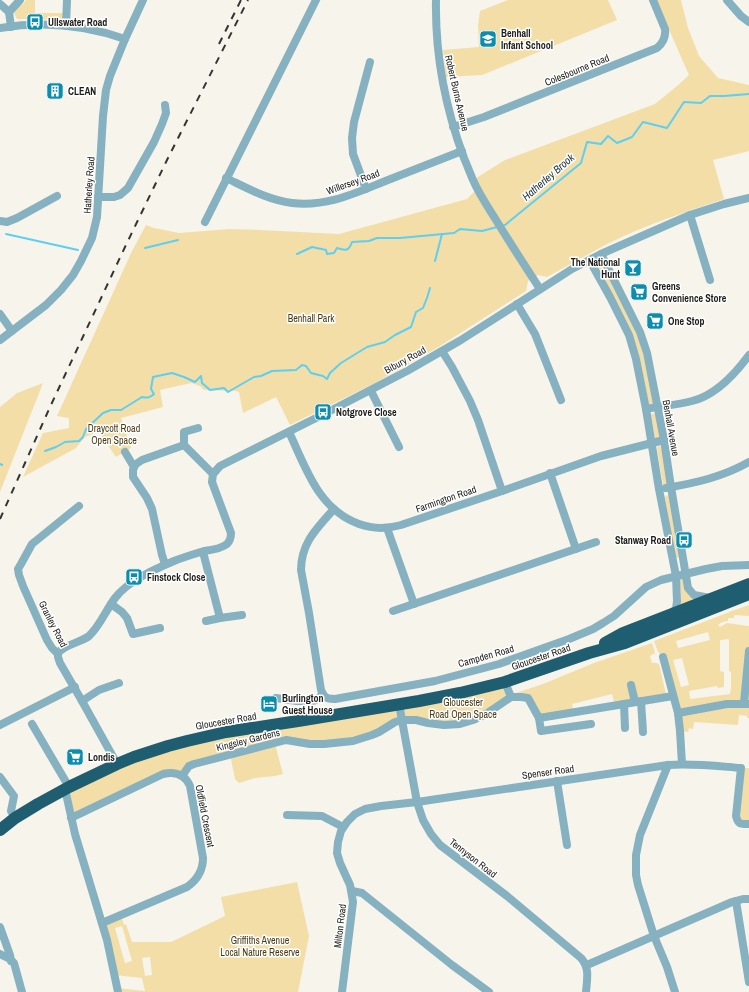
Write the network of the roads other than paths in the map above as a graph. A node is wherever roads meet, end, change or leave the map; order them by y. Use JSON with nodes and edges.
{"nodes":[{"id":1,"x":20,"y":0,"type":"edge"},
{"id":2,"x":67,"y":0,"type":"edge"},
{"id":3,"x":143,"y":0,"type":"edge"},
{"id":4,"x":316,"y":0,"type":"edge"},
{"id":5,"x":436,"y":0,"type":"edge"},
{"id":6,"x":653,"y":0,"type":"edge"},
{"id":7,"x":727,"y":0,"type":"edge"},
{"id":8,"x":0,"y":4,"type":"edge"},
{"id":9,"x":9,"y":12,"type":"junction"},
{"id":10,"x":749,"y":22,"type":"edge"},
{"id":11,"x":66,"y":26,"type":"junction"},
{"id":12,"x":11,"y":27,"type":"junction"},
{"id":13,"x":0,"y":28,"type":"edge"},
{"id":14,"x":125,"y":39,"type":"junction"},
{"id":15,"x":370,"y":62,"type":"dead end"},
{"id":16,"x":165,"y":105,"type":"dead end"},
{"id":17,"x":453,"y":127,"type":"junction"},
{"id":18,"x":462,"y":151,"type":"junction"},
{"id":19,"x":226,"y":178,"type":"junction"},
{"id":20,"x":366,"y":189,"type":"junction"},
{"id":21,"x":57,"y":196,"type":"dead end"},
{"id":22,"x":98,"y":197,"type":"junction"},
{"id":23,"x":749,"y":198,"type":"edge"},
{"id":24,"x":690,"y":216,"type":"junction"},
{"id":25,"x":0,"y":221,"type":"edge"},
{"id":26,"x":205,"y":222,"type":"dead end"},
{"id":27,"x":601,"y":254,"type":"junction"},
{"id":28,"x":590,"y":261,"type":"junction"},
{"id":29,"x":710,"y":280,"type":"dead end"},
{"id":30,"x":540,"y":289,"type":"junction"},
{"id":31,"x":517,"y":304,"type":"junction"},
{"id":32,"x":0,"y":314,"type":"edge"},
{"id":33,"x":12,"y":331,"type":"junction"},
{"id":34,"x":0,"y":340,"type":"edge"},
{"id":35,"x":442,"y":351,"type":"junction"},
{"id":36,"x":749,"y":355,"type":"edge"},
{"id":37,"x":371,"y":391,"type":"junction"},
{"id":38,"x":561,"y":400,"type":"dead end"},
{"id":39,"x":658,"y":407,"type":"junction"},
{"id":40,"x":646,"y":409,"type":"junction"},
{"id":41,"x":198,"y":428,"type":"dead end"},
{"id":42,"x":289,"y":432,"type":"junction"},
{"id":43,"x":664,"y":440,"type":"junction"},
{"id":44,"x":652,"y":443,"type":"junction"},
{"id":45,"x":184,"y":445,"type":"junction"},
{"id":46,"x":399,"y":446,"type":"dead end"},
{"id":47,"x":125,"y":452,"type":"dead end"},
{"id":48,"x":749,"y":462,"type":"edge"},
{"id":49,"x":134,"y":467,"type":"junction"},
{"id":50,"x":550,"y":473,"type":"junction"},
{"id":51,"x":214,"y":474,"type":"junction"},
{"id":52,"x":670,"y":487,"type":"junction"},
{"id":53,"x":659,"y":489,"type":"junction"},
{"id":54,"x":502,"y":491,"type":"junction"},
{"id":55,"x":78,"y":506,"type":"dead end"},
{"id":56,"x":334,"y":510,"type":"junction"},
{"id":57,"x":387,"y":528,"type":"junction"},
{"id":58,"x":596,"y":542,"type":"dead end"},
{"id":59,"x":576,"y":549,"type":"junction"},
{"id":60,"x":203,"y":552,"type":"junction"},
{"id":61,"x":165,"y":564,"type":"junction"},
{"id":62,"x":749,"y":565,"type":"edge"},
{"id":63,"x":686,"y":574,"type":"junction"},
{"id":64,"x":676,"y":576,"type":"junction"},
{"id":65,"x":749,"y":584,"type":"edge"},
{"id":66,"x":749,"y":594,"type":"edge"},
{"id":67,"x":711,"y":598,"type":"junction"},
{"id":68,"x":111,"y":604,"type":"junction"},
{"id":69,"x":414,"y":604,"type":"junction"},
{"id":70,"x":393,"y":611,"type":"dead end"},
{"id":71,"x":242,"y":614,"type":"dead end"},
{"id":72,"x":668,"y":615,"type":"junction"},
{"id":73,"x":220,"y":618,"type":"junction"},
{"id":74,"x":206,"y":621,"type":"dead end"},
{"id":75,"x":160,"y":628,"type":"dead end"},
{"id":76,"x":749,"y":651,"type":"edge"},
{"id":77,"x":588,"y":653,"type":"junction"},
{"id":78,"x":58,"y":654,"type":"junction"},
{"id":79,"x":663,"y":657,"type":"dead end"},
{"id":80,"x":505,"y":682,"type":"junction"},
{"id":81,"x":119,"y":683,"type":"dead end"},
{"id":82,"x":631,"y":685,"type":"dead end"},
{"id":83,"x":75,"y":687,"type":"junction"},
{"id":84,"x":323,"y":694,"type":"junction"},
{"id":85,"x":673,"y":696,"type":"junction"},
{"id":86,"x":511,"y":697,"type":"junction"},
{"id":87,"x":276,"y":698,"type":"dead end"},
{"id":88,"x":82,"y":701,"type":"junction"},
{"id":89,"x":638,"y":701,"type":"junction"},
{"id":90,"x":747,"y":703,"type":"edge"},
{"id":91,"x":399,"y":704,"type":"junction"},
{"id":92,"x":624,"y":704,"type":"junction"},
{"id":93,"x":678,"y":713,"type":"junction"},
{"id":94,"x":539,"y":718,"type":"junction"},
{"id":95,"x":402,"y":720,"type":"junction"},
{"id":96,"x":32,"y":724,"type":"dead end"},
{"id":97,"x":591,"y":724,"type":"dead end"},
{"id":98,"x":0,"y":725,"type":"edge"},
{"id":99,"x":625,"y":728,"type":"dead end"},
{"id":100,"x":643,"y":732,"type":"dead end"},
{"id":101,"x":117,"y":764,"type":"junction"},
{"id":102,"x":682,"y":764,"type":"junction"},
{"id":103,"x":668,"y":765,"type":"junction"},
{"id":104,"x":745,"y":768,"type":"edge"},
{"id":105,"x":182,"y":776,"type":"junction"},
{"id":106,"x":0,"y":777,"type":"edge"},
{"id":107,"x":557,"y":781,"type":"junction"},
{"id":108,"x":67,"y":788,"type":"junction"},
{"id":109,"x":417,"y":802,"type":"junction"},
{"id":110,"x":287,"y":814,"type":"dead end"},
{"id":111,"x":15,"y":818,"type":"junction"},
{"id":112,"x":71,"y":818,"type":"junction"},
{"id":113,"x":749,"y":824,"type":"edge"},
{"id":114,"x":344,"y":827,"type":"junction"},
{"id":115,"x":0,"y":830,"type":"edge"},
{"id":116,"x":567,"y":844,"type":"dead end"},
{"id":117,"x":352,"y":891,"type":"junction"},
{"id":118,"x":749,"y":899,"type":"edge"},
{"id":119,"x":736,"y":901,"type":"junction"},
{"id":120,"x":102,"y":923,"type":"junction"},
{"id":121,"x":0,"y":927,"type":"edge"},
{"id":122,"x":654,"y":936,"type":"junction"},
{"id":123,"x":0,"y":954,"type":"edge"},
{"id":124,"x":12,"y":961,"type":"junction"},
{"id":125,"x":587,"y":965,"type":"junction"},
{"id":126,"x":749,"y":982,"type":"edge"},
{"id":127,"x":22,"y":992,"type":"edge"},
{"id":128,"x":118,"y":992,"type":"edge"},
{"id":129,"x":342,"y":992,"type":"edge"},
{"id":130,"x":489,"y":992,"type":"edge"},
{"id":131,"x":586,"y":992,"type":"edge"},
{"id":132,"x":675,"y":992,"type":"edge"}],
"edges":[{"from":1,"to":9,"type":"street"},
{"from":2,"to":11,"type":"street"},
{"from":3,"to":14,"type":"street","name":"Hatherley Road"},
{"from":4,"to":19,"type":"street"},
{"from":5,"to":17,"type":"street","name":"Robert Burns Avenue"},
{"from":6,"to":17,"type":"street","name":"Colesbourne Road"},
{"from":7,"to":10,"type":"street"},
{"from":8,"to":9,"type":"street"},
{"from":9,"to":12,"type":"street"},
{"from":11,"to":12,"type":"street"},
{"from":11,"to":14,"type":"street"},
{"from":12,"to":13,"type":"street"},
{"from":14,"to":22,"type":"street","name":"Hatherley Road"},
{"from":15,"to":20,"type":"street"},
{"from":16,"to":22,"type":"street"},
{"from":17,"to":18,"type":"street","name":"Robert Burns Avenue"},
{"from":18,"to":20,"type":"street","name":"Willersey Road"},
{"from":18,"to":30,"type":"street","name":"Robert Burns Avenue"},
{"from":19,"to":20,"type":"street","name":"Willersey Road"},
{"from":19,"to":26,"type":"street"},
{"from":21,"to":25,"type":"street"},
{"from":22,"to":33,"type":"street","name":"Hatherley Road"},
{"from":23,"to":24,"type":"street","name":"Bibury Road"},
{"from":24,"to":27,"type":"street","name":"Bibury Road"},
{"from":24,"to":29,"type":"street"},
{"from":27,"to":28,"type":"street","name":"Bibury Road"},
{"from":27,"to":39,"type":"street","name":"Benhall Avenue"},
{"from":28,"to":30,"type":"street","name":"Bibury Road"},
{"from":28,"to":40,"type":"street"},
{"from":30,"to":31,"type":"street","name":"Bibury Road"},
{"from":31,"to":35,"type":"street","name":"Bibury Road"},
{"from":31,"to":38,"type":"street"},
{"from":32,"to":33,"type":"street"},
{"from":33,"to":34,"type":"street","name":"Hatherley Road"},
{"from":35,"to":37,"type":"street","name":"Bibury Road"},
{"from":35,"to":54,"type":"street"},
{"from":36,"to":39,"type":"street"},
{"from":37,"to":42,"type":"street","name":"Bibury Road"},
{"from":37,"to":46,"type":"street"},
{"from":39,"to":40,"type":"street"},
{"from":39,"to":43,"type":"street","name":"Benhall Avenue"},
{"from":40,"to":44,"type":"street"},
{"from":41,"to":45,"type":"street"},
{"from":42,"to":51,"type":"street","name":"Bibury Road"},
{"from":42,"to":56,"type":"street","name":"Farmington Road"},
{"from":43,"to":44,"type":"street","name":"Farmington Road"},
{"from":43,"to":52,"type":"street","name":"Benhall Avenue"},
{"from":44,"to":50,"type":"street","name":"Farmington Road"},
{"from":44,"to":53,"type":"street"},
{"from":45,"to":49,"type":"street"},
{"from":45,"to":51,"type":"street"},
{"from":47,"to":49,"type":"street"},
{"from":48,"to":52,"type":"street"},
{"from":49,"to":61,"type":"street"},
{"from":50,"to":54,"type":"street","name":"Farmington Road"},
{"from":50,"to":59,"type":"street"},
{"from":51,"to":60,"type":"street"},
{"from":52,"to":53,"type":"street"},
{"from":52,"to":63,"type":"street","name":"Benhall Avenue"},
{"from":53,"to":64,"type":"street"},
{"from":54,"to":57,"type":"street","name":"Farmington Road"},
{"from":55,"to":78,"type":"street","name":"Granley Road"},
{"from":56,"to":57,"type":"street","name":"Farmington Road"},
{"from":56,"to":84,"type":"street"},
{"from":57,"to":69,"type":"street"},
{"from":58,"to":59,"type":"street"},
{"from":59,"to":69,"type":"street"},
{"from":60,"to":61,"type":"street"},
{"from":60,"to":73,"type":"street"},
{"from":61,"to":68,"type":"street"},
{"from":62,"to":63,"type":"street","name":"Campden Road"},
{"from":63,"to":64,"type":"street","name":"Campden Road"},
{"from":63,"to":67,"type":"street","name":"Benhall Avenue"},
{"from":64,"to":72,"type":"street"},
{"from":64,"to":84,"type":"street","name":"Campden Road"},
{"from":65,"to":67,"type":"highway","name":"Gloucester Road"},
{"from":66,"to":77,"type":"highway","name":"Gloucester Road"},
{"from":67,"to":72,"type":"highway","name":"Gloucester Road"},
{"from":68,"to":75,"type":"street"},
{"from":68,"to":78,"type":"street"},
{"from":69,"to":70,"type":"street"},
{"from":71,"to":73,"type":"street"},
{"from":72,"to":77,"type":"highway","name":"Gloucester Road"},
{"from":73,"to":74,"type":"street"},
{"from":76,"to":90,"type":"street"},
{"from":77,"to":80,"type":"highway","name":"Gloucester Road"},
{"from":78,"to":83,"type":"street","name":"Granley Road"},
{"from":79,"to":85,"type":"street"},
{"from":80,"to":86,"type":"street"},
{"from":80,"to":91,"type":"highway","name":"Gloucester Road"},
{"from":81,"to":88,"type":"street"},
{"from":82,"to":89,"type":"street"},
{"from":83,"to":88,"type":"street","name":"Granley Road"},
{"from":83,"to":98,"type":"street"},
{"from":84,"to":87,"type":"street"},
{"from":85,"to":89,"type":"street"},
{"from":85,"to":93,"type":"street"},
{"from":86,"to":94,"type":"street"},
{"from":86,"to":95,"type":"street"},
{"from":88,"to":101,"type":"street","name":"Granley Road"},
{"from":89,"to":92,"type":"street"},
{"from":89,"to":100,"type":"street"},
{"from":90,"to":93,"type":"street"},
{"from":91,"to":95,"type":"street","name":"Tennyson Road"},
{"from":91,"to":101,"type":"highway","name":"Gloucester Road"},
{"from":92,"to":94,"type":"street"},
{"from":92,"to":99,"type":"street"},
{"from":93,"to":102,"type":"street"},
{"from":94,"to":97,"type":"street"},
{"from":95,"to":105,"type":"street","name":"Kingsley Gardens"},
{"from":95,"to":109,"type":"street","name":"Tennyson Road"},
{"from":96,"to":108,"type":"street"},
{"from":101,"to":108,"type":"highway","name":"Gloucester Road"},
{"from":102,"to":103,"type":"street","name":"Spenser Road"},
{"from":102,"to":104,"type":"street","name":"Spenser Road"},
{"from":103,"to":107,"type":"street","name":"Spenser Road"},
{"from":103,"to":122,"type":"street"},
{"from":104,"to":113,"type":"street"},
{"from":105,"to":112,"type":"street","name":"Oldfield Crescent"},
{"from":105,"to":120,"type":"street","name":"Oldfield Crescent"},
{"from":106,"to":111,"type":"street"},
{"from":107,"to":109,"type":"street","name":"Spenser Road"},
{"from":107,"to":116,"type":"street"},
{"from":108,"to":111,"type":"highway","name":"Gloucester Road"},
{"from":108,"to":112,"type":"street"},
{"from":109,"to":114,"type":"street","name":"Milton Road"},
{"from":109,"to":125,"type":"street","name":"Tennyson Road"},
{"from":110,"to":114,"type":"street"},
{"from":111,"to":115,"type":"highway","name":"Gloucester Road"},
{"from":112,"to":120,"type":"street"},
{"from":114,"to":117,"type":"street","name":"Milton Road"},
{"from":117,"to":129,"type":"street","name":"Milton Road"},
{"from":117,"to":130,"type":"street"},
{"from":118,"to":119,"type":"street"},
{"from":119,"to":122,"type":"street"},
{"from":119,"to":126,"type":"street"},
{"from":120,"to":128,"type":"street"},
{"from":121,"to":124,"type":"street"},
{"from":122,"to":125,"type":"street"},
{"from":122,"to":132,"type":"street"},
{"from":123,"to":124,"type":"street"},
{"from":124,"to":127,"type":"street"},
{"from":125,"to":131,"type":"street"}]}
